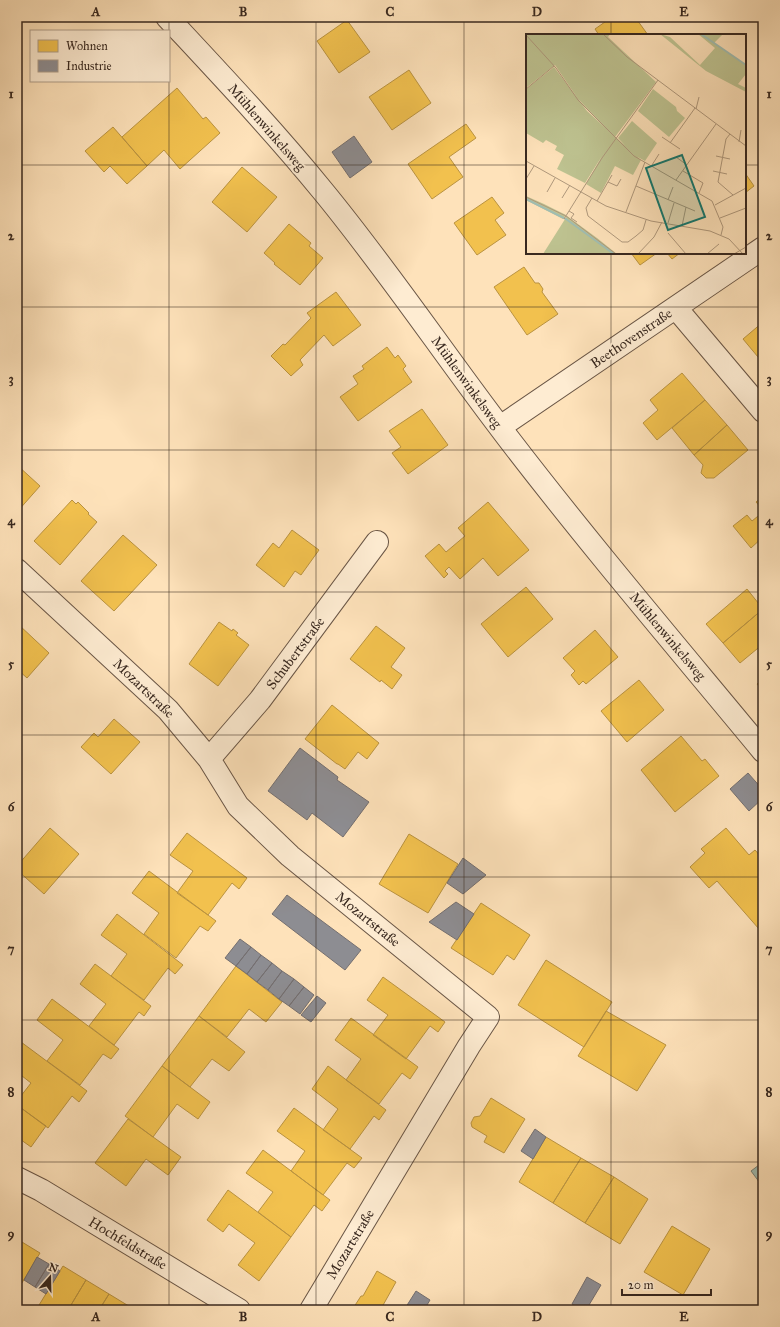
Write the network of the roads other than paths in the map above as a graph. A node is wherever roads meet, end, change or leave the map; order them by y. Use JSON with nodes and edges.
{"nodes":[{"id":1,"x":167,"y":17,"type":"edge"},
{"id":2,"x":763,"y":248,"type":"edge"},
{"id":3,"x":676,"y":308,"type":"junction"},
{"id":4,"x":763,"y":411,"type":"edge"},
{"id":5,"x":500,"y":427,"type":"junction"},
{"id":6,"x":377,"y":542,"type":"dead end"},
{"id":7,"x":17,"y":570,"type":"edge"},
{"id":8,"x":763,"y":751,"type":"edge"},
{"id":9,"x":208,"y":759,"type":"junction"},
{"id":10,"x":17,"y":1178,"type":"edge"},
{"id":11,"x":238,"y":1310,"type":"edge"},
{"id":12,"x":310,"y":1310,"type":"edge"}],
"edges":[{"from":1,"to":5,"type":"street","name":"Mühlenwinkelsweg"},
{"from":2,"to":3,"type":"street","name":"Beethovenstraße"},
{"from":3,"to":4,"type":"street"},
{"from":3,"to":5,"type":"street","name":"Beethovenstraße"},
{"from":5,"to":8,"type":"street","name":"Mühlenwinkelsweg"},
{"from":6,"to":9,"type":"street","name":"Schubertstraße"},
{"from":7,"to":9,"type":"street","name":"Mozartstraße"},
{"from":9,"to":12,"type":"street","name":"Mozartstraße"},
{"from":10,"to":11,"type":"street","name":"Hochfeldstraße"}]}
